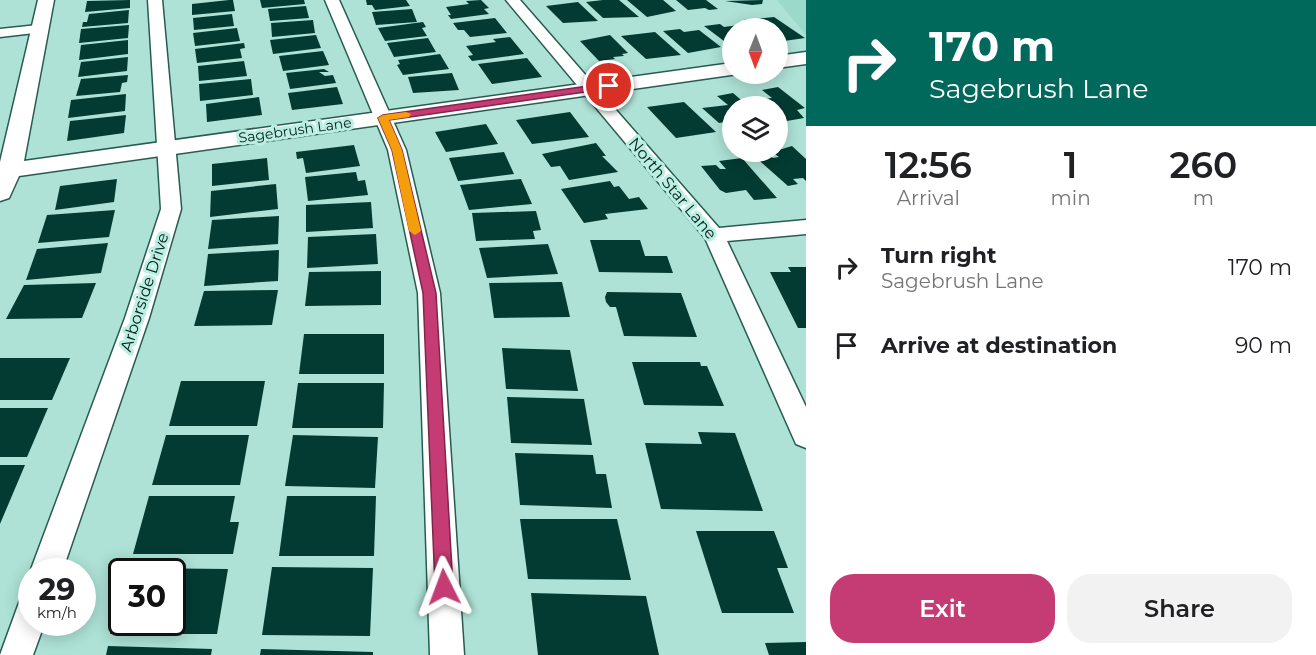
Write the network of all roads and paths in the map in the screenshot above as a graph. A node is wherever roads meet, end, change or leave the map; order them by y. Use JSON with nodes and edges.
{"nodes":[{"id":1,"x":46,"y":0,"type":"edge"},
{"id":2,"x":155,"y":0,"type":"edge"},
{"id":3,"x":332,"y":0,"type":"edge"},
{"id":4,"x":513,"y":0,"type":"edge"},
{"id":5,"x":38,"y":29,"type":"junction"},
{"id":6,"x":0,"y":33,"type":"edge"},
{"id":7,"x":806,"y":58,"type":"edge"},
{"id":8,"x":788,"y":60,"type":"edge"},
{"id":9,"x":722,"y":70,"type":"edge"},
{"id":10,"x":589,"y":89,"type":"junction"},
{"id":11,"x":383,"y":118,"type":"junction"},
{"id":12,"x":166,"y":148,"type":"junction"},
{"id":13,"x":5,"y":170,"type":"edge"},
{"id":14,"x":0,"y":194,"type":"edge"},
{"id":15,"x":806,"y":227,"type":"edge"},
{"id":16,"x":714,"y":235,"type":"junction"},
{"id":17,"x":806,"y":436,"type":"edge"},
{"id":18,"x":51,"y":558,"type":"edge"},
{"id":19,"x":23,"y":636,"type":"edge"},
{"id":20,"x":16,"y":655,"type":"edge"},
{"id":21,"x":447,"y":655,"type":"edge"}],
"edges":[{"from":1,"to":5,"type":"street"},
{"from":2,"to":12,"type":"street","name":"Arborside Drive"},
{"from":3,"to":11,"type":"street"},
{"from":4,"to":10,"type":"street","name":"North Star Lane"},
{"from":5,"to":6,"type":"street"},
{"from":5,"to":13,"type":"street"},
{"from":7,"to":8,"type":"street"},
{"from":9,"to":10,"type":"street","name":"Sagebrush Lane"},
{"from":10,"to":11,"type":"street","name":"Sagebrush Lane"},
{"from":10,"to":16,"type":"street","name":"North Star Lane"},
{"from":11,"to":12,"type":"street","name":"Sagebrush Lane"},
{"from":11,"to":21,"type":"street"},
{"from":12,"to":13,"type":"street","name":"Sagebrush Lane"},
{"from":12,"to":18,"type":"street","name":"Arborside Drive"},
{"from":13,"to":14,"type":"street"},
{"from":15,"to":16,"type":"street"},
{"from":16,"to":17,"type":"street","name":"North Star Lane"},
{"from":19,"to":20,"type":"street"}]}
